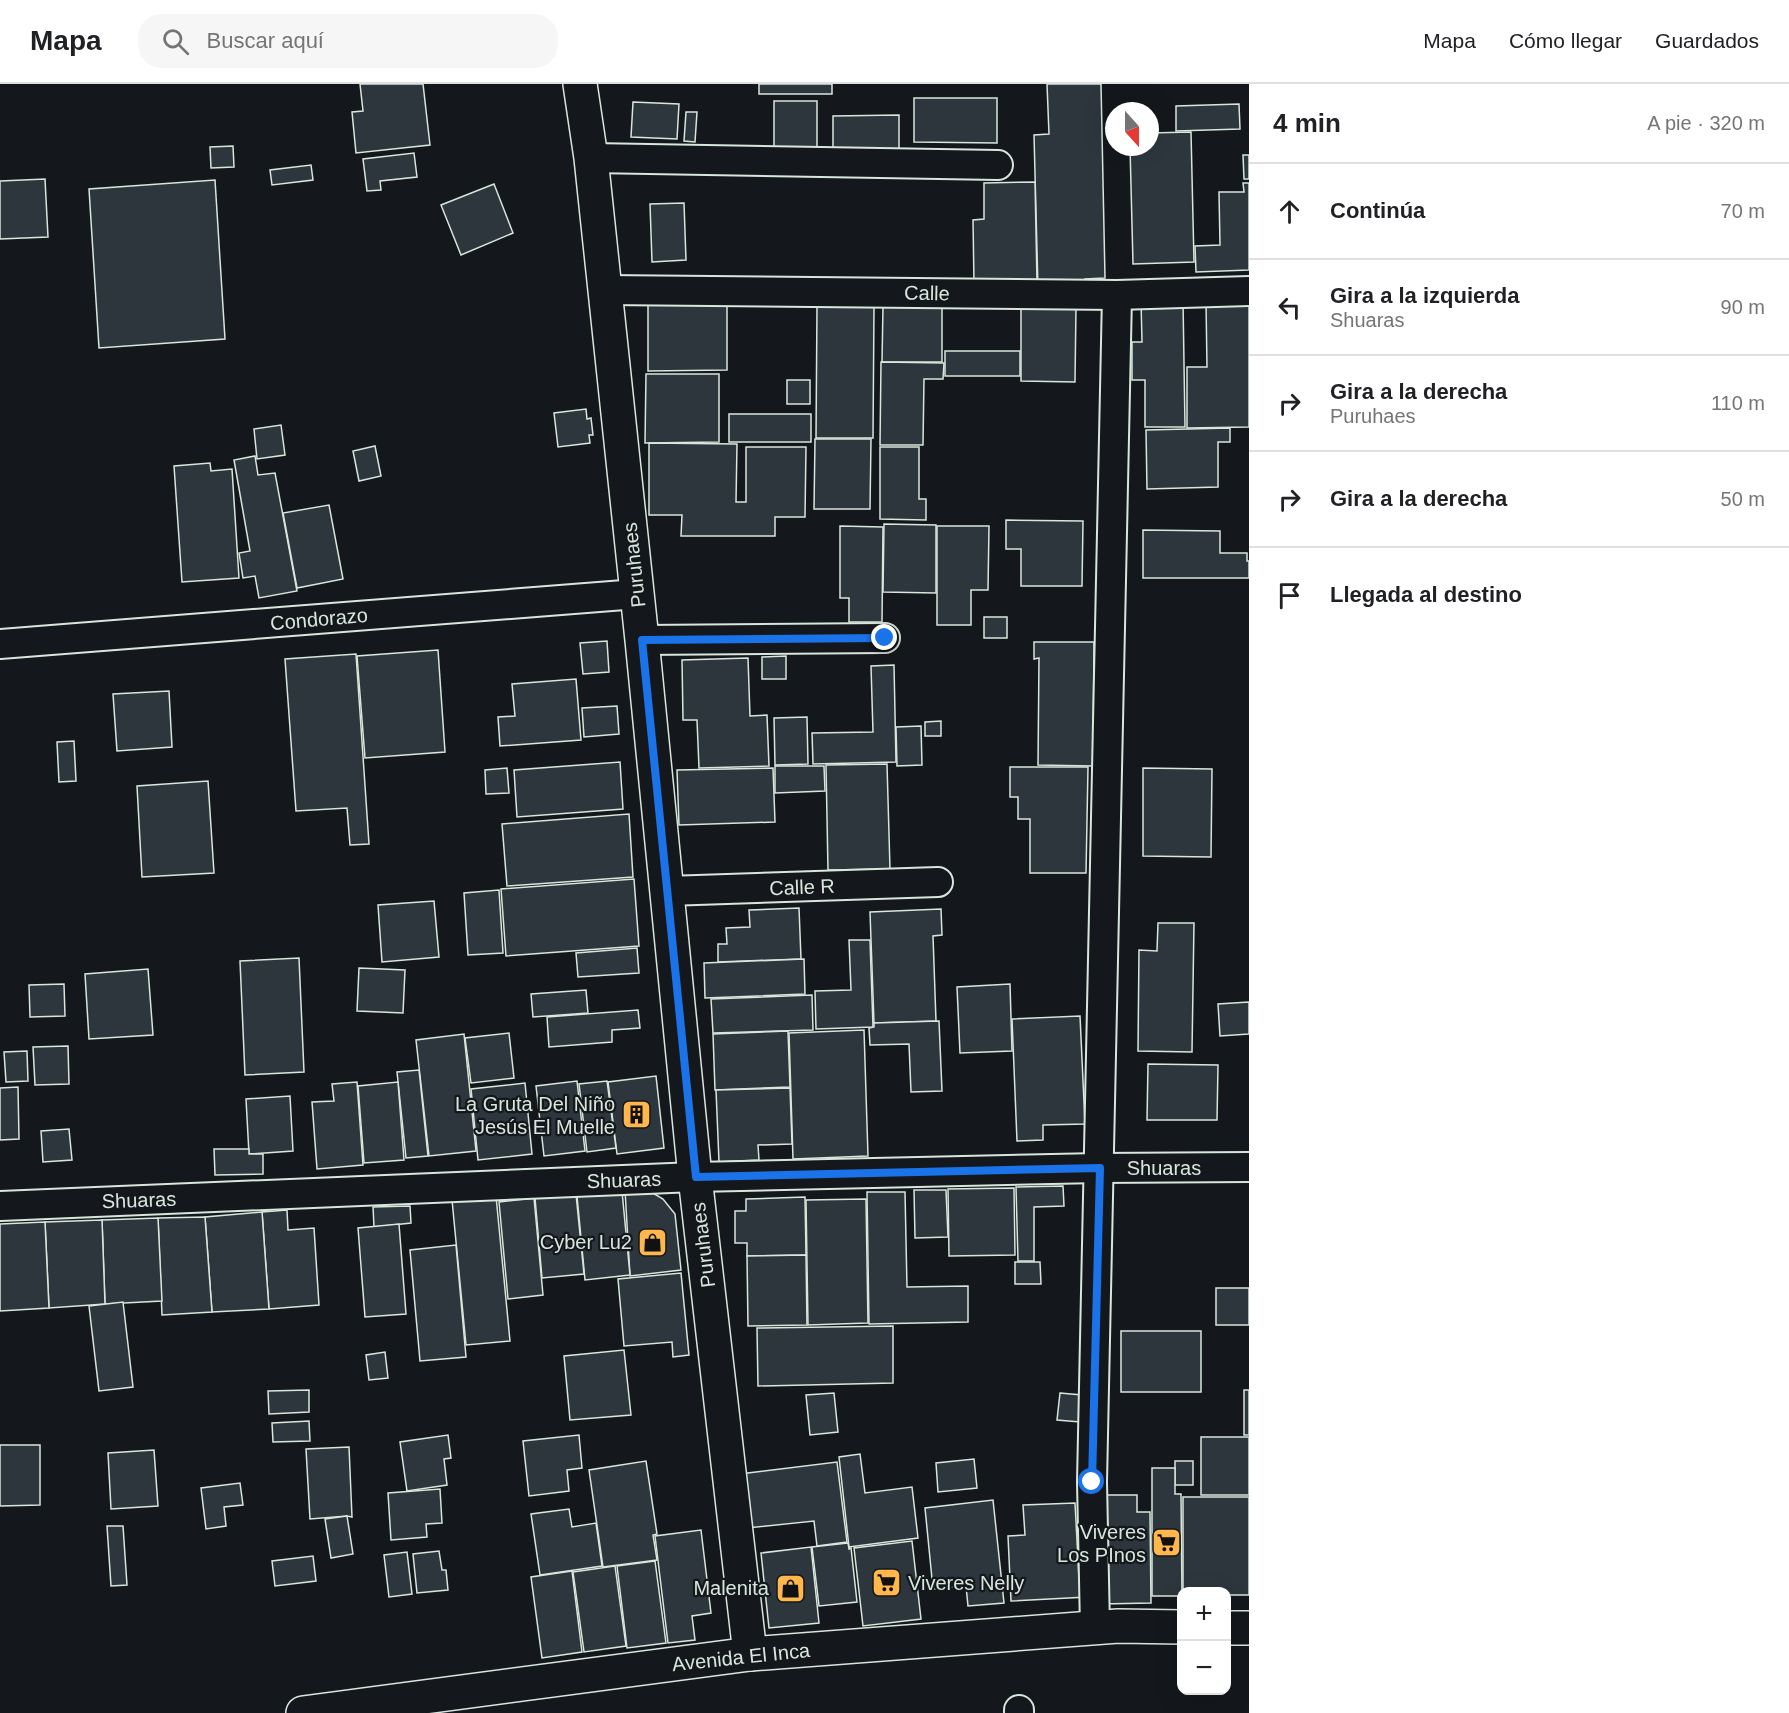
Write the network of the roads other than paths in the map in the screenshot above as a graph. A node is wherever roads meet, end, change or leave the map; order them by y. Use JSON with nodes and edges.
{"nodes":[{"id":1,"x":580,"y":84,"type":"edge"},
{"id":2,"x":591,"y":158,"type":"junction"},
{"id":3,"x":998,"y":165,"type":"dead end"},
{"id":4,"x":605,"y":290,"type":"junction"},
{"id":5,"x":1249,"y":291,"type":"edge"},
{"id":6,"x":1117,"y":295,"type":"junction"},
{"id":7,"x":637,"y":594,"type":"junction"},
{"id":8,"x":885,"y":638,"type":"dead end"},
{"id":9,"x":642,"y":640,"type":"junction"},
{"id":10,"x":0,"y":645,"type":"edge"},
{"id":11,"x":938,"y":882,"type":"dead end"},
{"id":12,"x":667,"y":891,"type":"junction"},
{"id":13,"x":1249,"y":1167,"type":"edge"},
{"id":14,"x":1100,"y":1168,"type":"junction"},
{"id":15,"x":696,"y":1177,"type":"junction"},
{"id":16,"x":0,"y":1206,"type":"edge"},
{"id":17,"x":1177,"y":1627,"type":"edge"},
{"id":18,"x":1095,"y":1628,"type":"junction"},
{"id":19,"x":1231,"y":1628,"type":"edge"},
{"id":20,"x":1249,"y":1628,"type":"edge"},
{"id":21,"x":750,"y":1654,"type":"junction"},
{"id":22,"x":303,"y":1713,"type":"edge"}],
"edges":[{"from":1,"to":2,"type":"street","name":"Puruhaes"},
{"from":2,"to":3,"type":"street"},
{"from":2,"to":4,"type":"street","name":"Puruhaes"},
{"from":4,"to":6,"type":"street","name":"Calle"},
{"from":4,"to":7,"type":"street","name":"Puruhaes"},
{"from":5,"to":6,"type":"street","name":"Calle"},
{"from":6,"to":14,"type":"street"},
{"from":7,"to":9,"type":"street","name":"Puruhaes"},
{"from":7,"to":10,"type":"street","name":"Condorazo"},
{"from":8,"to":9,"type":"street"},
{"from":9,"to":12,"type":"street","name":"Puruhaes"},
{"from":11,"to":12,"type":"street","name":"Calle R"},
{"from":12,"to":15,"type":"street","name":"Puruhaes"},
{"from":13,"to":14,"type":"street","name":"Shuaras"},
{"from":14,"to":15,"type":"street","name":"Shuaras"},
{"from":14,"to":18,"type":"street"},
{"from":15,"to":16,"type":"street","name":"Shuaras"},
{"from":15,"to":21,"type":"street","name":"Puruhaes"},
{"from":17,"to":18,"type":"street","name":"Avenida El Inca"},
{"from":18,"to":21,"type":"street","name":"Avenida El Inca"},
{"from":19,"to":20,"type":"street"},
{"from":21,"to":22,"type":"street","name":"Avenida El Inca"}]}
